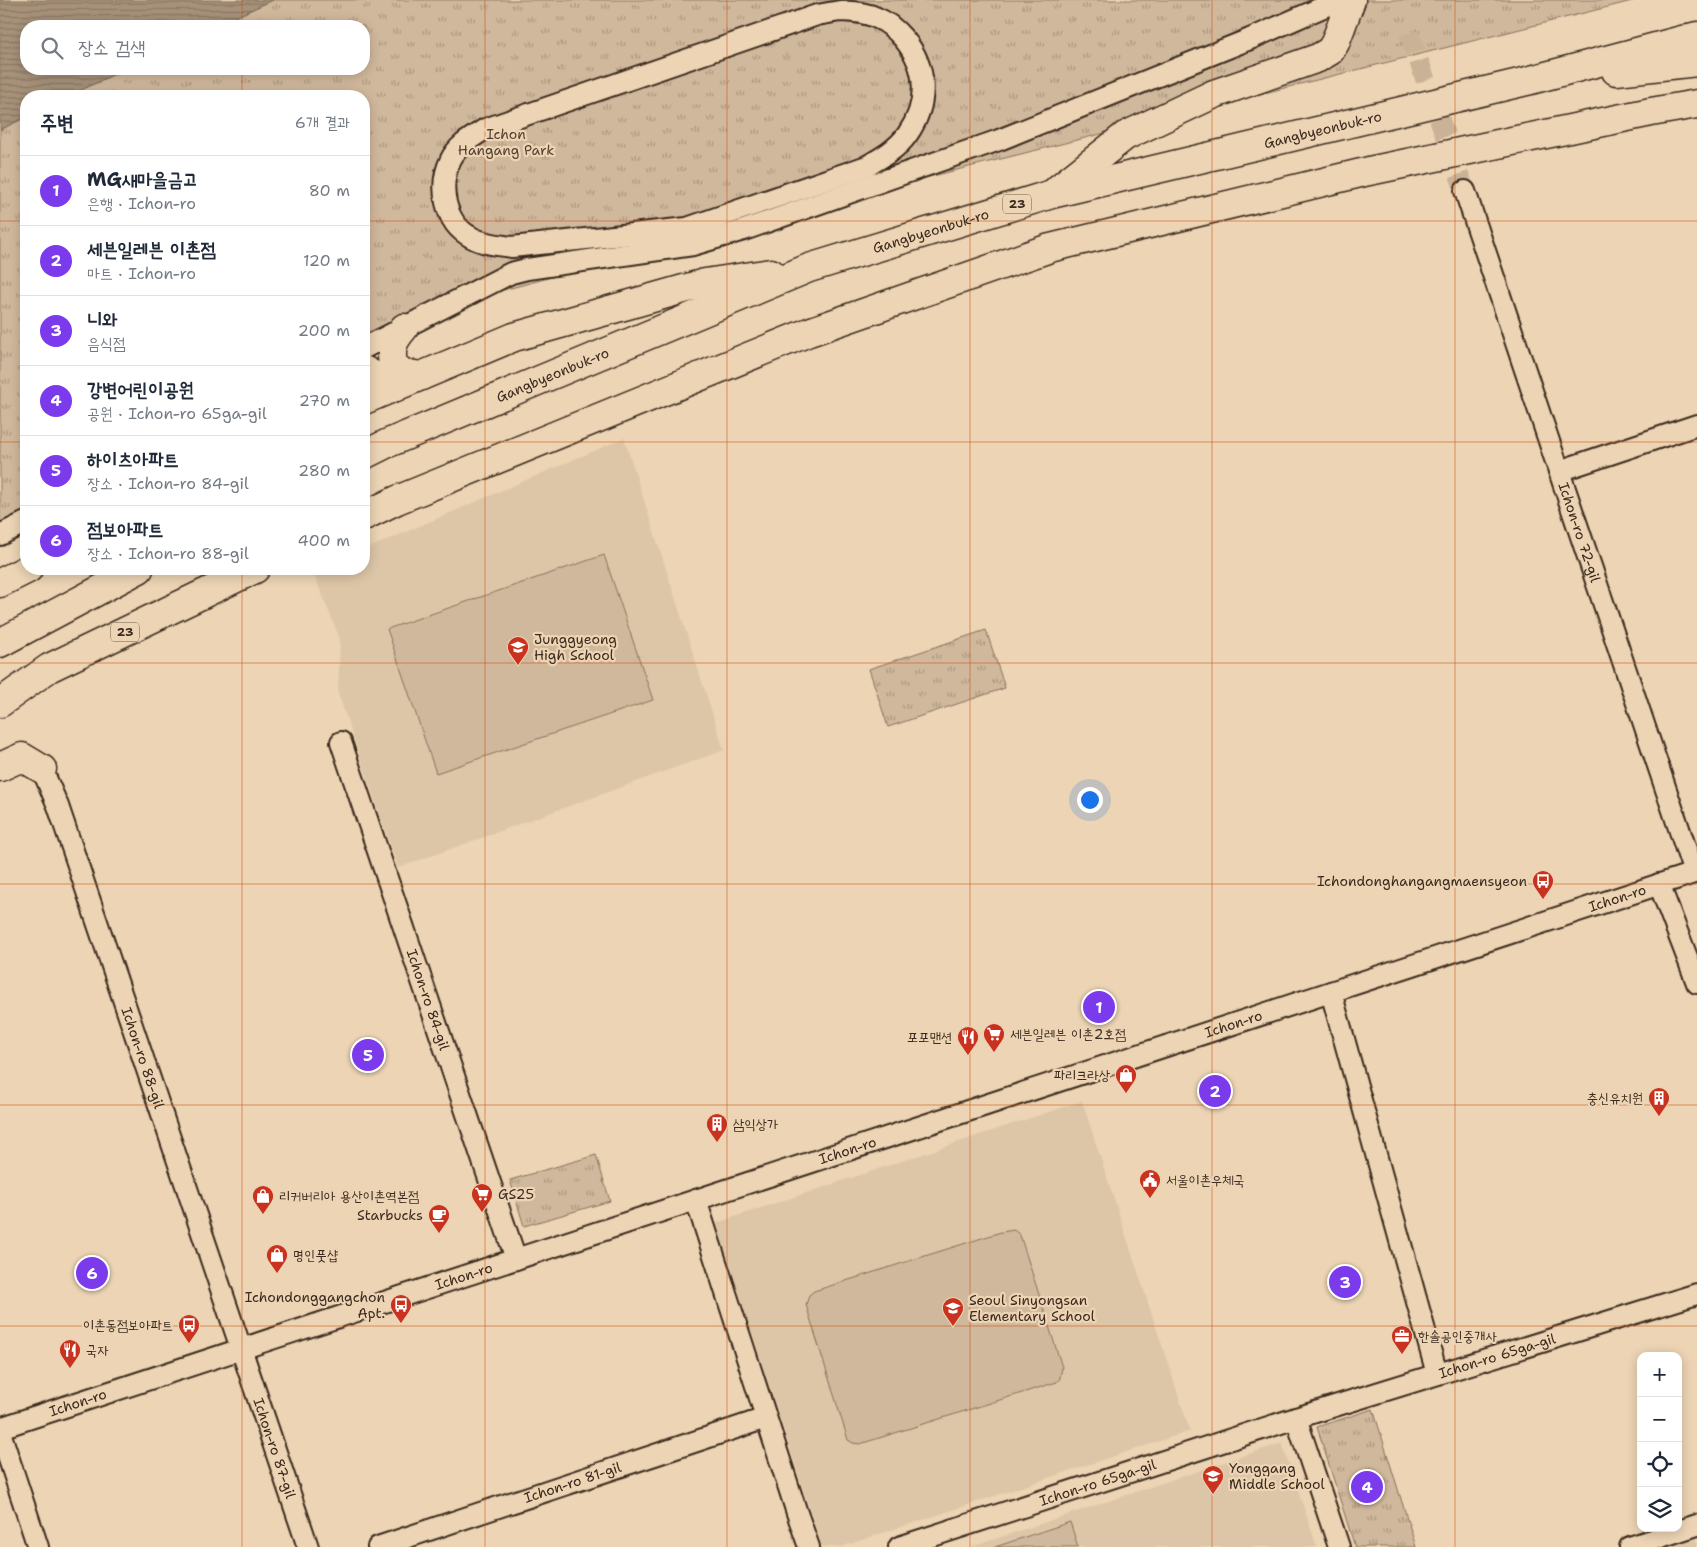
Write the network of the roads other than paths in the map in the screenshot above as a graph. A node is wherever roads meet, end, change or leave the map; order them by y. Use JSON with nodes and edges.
{"nodes":[{"id":1,"x":1339,"y":0,"type":"edge"},
{"id":2,"x":1351,"y":0,"type":"edge"},
{"id":3,"x":817,"y":15,"type":"joint"},
{"id":4,"x":1697,"y":36,"type":"edge"},
{"id":5,"x":1697,"y":62,"type":"edge"},
{"id":6,"x":1527,"y":81,"type":"junction"},
{"id":7,"x":1697,"y":99,"type":"edge"},
{"id":8,"x":1697,"y":104,"type":"edge"},
{"id":9,"x":1651,"y":112,"type":"junction"},
{"id":10,"x":1465,"y":190,"type":"tunnel mouth"},
{"id":11,"x":1052,"y":194,"type":"junction"},
{"id":12,"x":809,"y":268,"type":"junction"},
{"id":13,"x":404,"y":328,"type":"junction"},
{"id":14,"x":370,"y":345,"type":"edge"},
{"id":15,"x":370,"y":373,"type":"edge"},
{"id":16,"x":420,"y":376,"type":"junction"},
{"id":17,"x":396,"y":387,"type":"junction"},
{"id":18,"x":370,"y":398,"type":"edge"},
{"id":19,"x":1697,"y":425,"type":"edge"},
{"id":20,"x":370,"y":452,"type":"edge"},
{"id":21,"x":1559,"y":471,"type":"junction"},
{"id":22,"x":370,"y":513,"type":"edge"},
{"id":23,"x":20,"y":525,"type":"edge"},
{"id":24,"x":0,"y":536,"type":"edge"},
{"id":25,"x":20,"y":573,"type":"edge"},
{"id":26,"x":128,"y":575,"type":"edge"},
{"id":27,"x":243,"y":575,"type":"edge"},
{"id":28,"x":0,"y":583,"type":"edge"},
{"id":29,"x":0,"y":643,"type":"edge"},
{"id":30,"x":0,"y":703,"type":"edge"},
{"id":31,"x":341,"y":742,"type":"dead end"},
{"id":32,"x":0,"y":767,"type":"edge"},
{"id":33,"x":42,"y":769,"type":"joint"},
{"id":34,"x":1695,"y":873,"type":"edge"},
{"id":35,"x":1659,"y":884,"type":"junction"},
{"id":36,"x":1697,"y":983,"type":"edge"},
{"id":37,"x":1331,"y":992,"type":"junction"},
{"id":38,"x":696,"y":1200,"type":"junction"},
{"id":39,"x":516,"y":1259,"type":"junction"},
{"id":40,"x":1697,"y":1294,"type":"edge"},
{"id":41,"x":241,"y":1349,"type":"junction"},
{"id":42,"x":1437,"y":1374,"type":"junction"},
{"id":43,"x":766,"y":1418,"type":"junction"},
{"id":44,"x":1296,"y":1418,"type":"junction"},
{"id":45,"x":0,"y":1428,"type":"edge"},
{"id":46,"x":0,"y":1432,"type":"edge"},
{"id":47,"x":1697,"y":1525,"type":"edge"},
{"id":48,"x":38,"y":1547,"type":"edge"},
{"id":49,"x":308,"y":1547,"type":"edge"},
{"id":50,"x":378,"y":1547,"type":"edge"},
{"id":51,"x":810,"y":1547,"type":"edge"},
{"id":52,"x":899,"y":1547,"type":"edge"},
{"id":53,"x":1340,"y":1547,"type":"edge"},
{"id":54,"x":1630,"y":1547,"type":"edge"}],
"edges":[{"from":1,"to":13,"type":"street"},
{"from":2,"to":11,"type":"highway"},
{"from":3,"to":3,"type":"street"},
{"from":4,"to":6,"type":"highway","name":"Gangbyeonbuk-ro","number":"23"},
{"from":5,"to":6,"type":"highway"},
{"from":6,"to":11,"type":"highway","name":"Gangbyeonbuk-ro","number":"23"},
{"from":7,"to":9,"type":"highway"},
{"from":8,"to":9,"type":"highway"},
{"from":9,"to":22,"type":"highway"},
{"from":10,"to":21,"type":"street","name":"Ichon-ro 72-gil"},
{"from":11,"to":12,"type":"highway","name":"Gangbyeonbuk-ro","number":"23"},
{"from":12,"to":16,"type":"highway"},
{"from":12,"to":20,"type":"highway","name":"Gangbyeonbuk-ro","number":"23"},
{"from":13,"to":14,"type":"street"},
{"from":13,"to":16,"type":"highway"},
{"from":15,"to":17,"type":"highway"},
{"from":16,"to":17,"type":"highway"},
{"from":17,"to":18,"type":"highway"},
{"from":19,"to":21,"type":"street"},
{"from":21,"to":34,"type":"street","name":"Ichon-ro 72-gil"},
{"from":23,"to":24,"type":"street"},
{"from":25,"to":28,"type":"highway"},
{"from":26,"to":29,"type":"highway"},
{"from":27,"to":30,"type":"highway","number":"23"},
{"from":31,"to":39,"type":"street","name":"Ichon-ro 84-gil"},
{"from":32,"to":33,"type":"highway"},
{"from":33,"to":41,"type":"street","name":"Ichon-ro 88-gil"},
{"from":34,"to":35,"type":"street","name":"Ichon-ro"},
{"from":35,"to":36,"type":"street"},
{"from":35,"to":37,"type":"street","name":"Ichon-ro"},
{"from":37,"to":38,"type":"street","name":"Ichon-ro"},
{"from":37,"to":42,"type":"street"},
{"from":38,"to":39,"type":"street","name":"Ichon-ro"},
{"from":38,"to":43,"type":"street"},
{"from":39,"to":41,"type":"street","name":"Ichon-ro"},
{"from":40,"to":42,"type":"street","name":"Ichon-ro 65ga-gil"},
{"from":41,"to":45,"type":"street","name":"Ichon-ro"},
{"from":41,"to":49,"type":"street","name":"Ichon-ro 87-gil"},
{"from":42,"to":44,"type":"street","name":"Ichon-ro 65ga-gil"},
{"from":43,"to":50,"type":"street","name":"Ichon-ro 81-gil"},
{"from":43,"to":51,"type":"street"},
{"from":44,"to":52,"type":"street","name":"Ichon-ro 65ga-gil"},
{"from":44,"to":53,"type":"street"},
{"from":46,"to":48,"type":"street"},
{"from":47,"to":54,"type":"street"}]}
